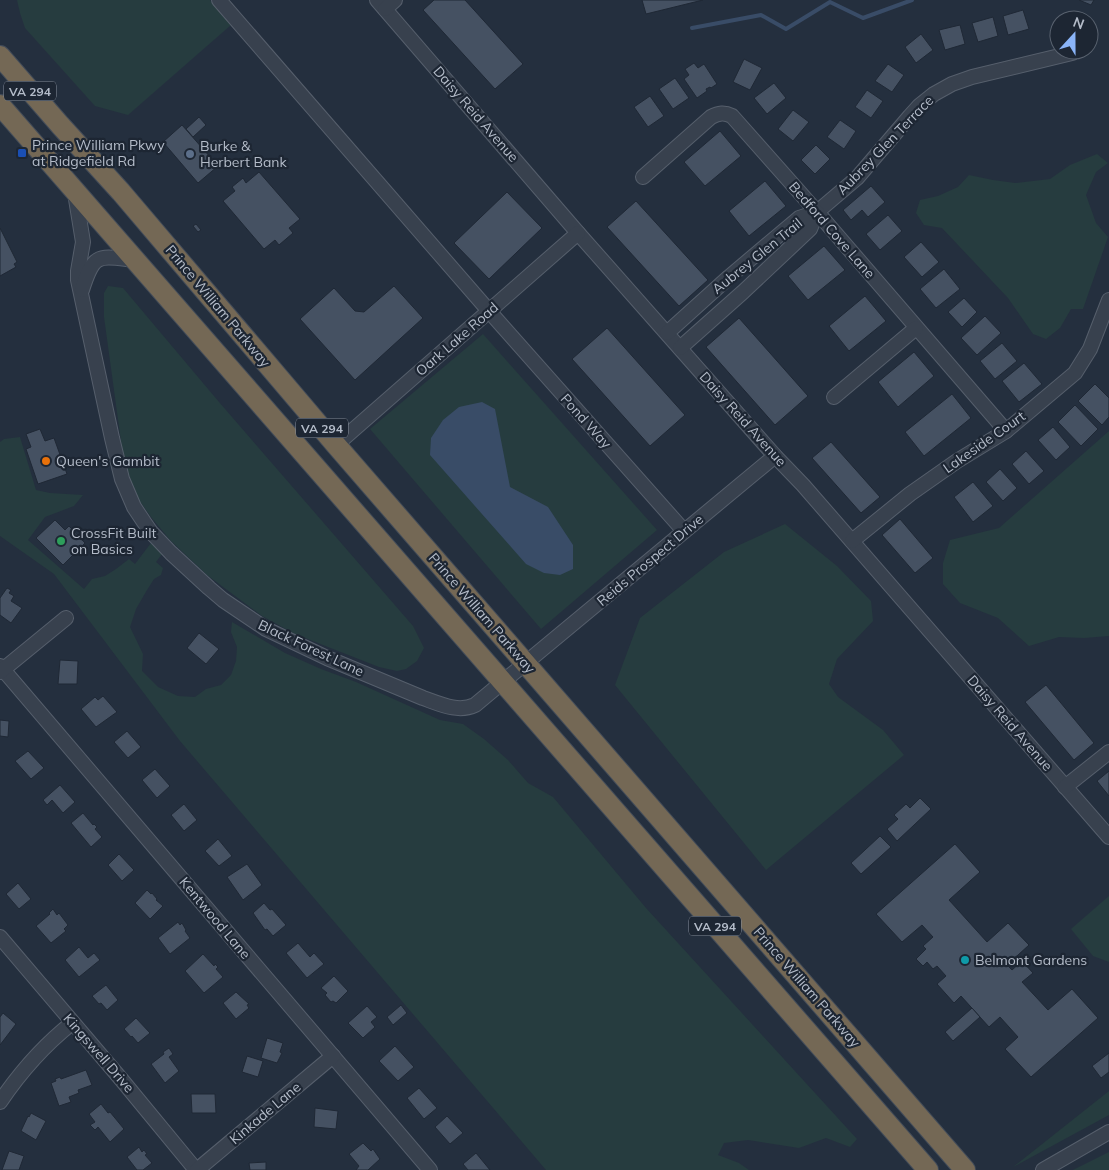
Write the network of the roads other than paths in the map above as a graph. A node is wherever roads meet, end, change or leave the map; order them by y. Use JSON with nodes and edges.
{"nodes":[{"id":1,"x":219,"y":0,"type":"edge"},
{"id":2,"x":386,"y":3,"type":"edge"},
{"id":3,"x":0,"y":56,"type":"edge"},
{"id":4,"x":1049,"y":59,"type":"edge"},
{"id":5,"x":0,"y":105,"type":"edge"},
{"id":6,"x":643,"y":177,"type":"dead end"},
{"id":7,"x":74,"y":190,"type":"junction"},
{"id":8,"x":817,"y":212,"type":"junction"},
{"id":9,"x":578,"y":233,"type":"junction"},
{"id":10,"x":135,"y":260,"type":"junction"},
{"id":11,"x":81,"y":291,"type":"junction"},
{"id":12,"x":1109,"y":300,"type":"edge"},
{"id":13,"x":488,"y":311,"type":"junction"},
{"id":14,"x":916,"y":328,"type":"junction"},
{"id":15,"x":667,"y":333,"type":"junction"},
{"id":16,"x":680,"y":348,"type":"junction"},
{"id":17,"x":834,"y":397,"type":"dead end"},
{"id":18,"x":1006,"y":430,"type":"junction"},
{"id":19,"x":336,"y":445,"type":"junction"},
{"id":20,"x":775,"y":456,"type":"junction"},
{"id":21,"x":684,"y":531,"type":"junction"},
{"id":22,"x":852,"y":541,"type":"junction"},
{"id":23,"x":66,"y":618,"type":"dead end"},
{"id":24,"x":525,"y":663,"type":"junction"},
{"id":25,"x":1,"y":669,"type":"edge"},
{"id":26,"x":503,"y":682,"type":"junction"},
{"id":27,"x":1109,"y":752,"type":"edge"},
{"id":28,"x":1065,"y":787,"type":"junction"},
{"id":29,"x":1109,"y":837,"type":"edge"},
{"id":30,"x":0,"y":937,"type":"edge"},
{"id":31,"x":72,"y":1023,"type":"junction"},
{"id":32,"x":333,"y":1056,"type":"junction"},
{"id":33,"x":0,"y":1102,"type":"edge"},
{"id":34,"x":1109,"y":1132,"type":"edge"},
{"id":35,"x":197,"y":1170,"type":"edge"},
{"id":36,"x":430,"y":1170,"type":"edge"},
{"id":37,"x":928,"y":1170,"type":"edge"},
{"id":38,"x":965,"y":1170,"type":"edge"},
{"id":39,"x":1044,"y":1170,"type":"edge"}],
"edges":[{"from":1,"to":13,"type":"street","name":"Pond Way"},
{"from":2,"to":9,"type":"street","name":"Daisy Reid Avenue"},
{"from":3,"to":19,"type":"highway","name":"Prince William Parkway","number":"VA 294"},
{"from":4,"to":8,"type":"street","name":"Aubrey Glen Terrace"},
{"from":5,"to":7,"type":"highway","name":"Prince William Parkway","number":"VA 294"},
{"from":6,"to":8,"type":"street","name":"Bedford Cove Lane"},
{"from":7,"to":10,"type":"highway","name":"Prince William Parkway","number":"VA 294"},
{"from":7,"to":11,"type":"street","name":"Black Forest Lane"},
{"from":8,"to":14,"type":"street","name":"Bedford Cove Lane"},
{"from":8,"to":15,"type":"street","name":"Aubrey Glen Trail"},
{"from":8,"to":16,"type":"street","name":"Aubrey Glen Trail"},
{"from":9,"to":13,"type":"street","name":"Oark Lake Road"},
{"from":9,"to":15,"type":"street","name":"Daisy Reid Avenue"},
{"from":10,"to":11,"type":"street"},
{"from":10,"to":26,"type":"highway","name":"Prince William Parkway","number":"VA 294"},
{"from":11,"to":26,"type":"street","name":"Black Forest Lane"},
{"from":12,"to":18,"type":"street","name":"Lakeside Court"},
{"from":13,"to":19,"type":"street","name":"Oark Lake Road"},
{"from":13,"to":21,"type":"street","name":"Pond Way"},
{"from":14,"to":17,"type":"street"},
{"from":14,"to":18,"type":"street","name":"Bedford Cove Lane"},
{"from":15,"to":16,"type":"street","name":"Daisy Reid Avenue"},
{"from":16,"to":20,"type":"street","name":"Daisy Reid Avenue"},
{"from":18,"to":22,"type":"street","name":"Lakeside Court"},
{"from":19,"to":24,"type":"highway","name":"Prince William Parkway","number":"VA 294"},
{"from":20,"to":21,"type":"street","name":"Reids Prospect Drive"},
{"from":20,"to":22,"type":"street","name":"Daisy Reid Avenue"},
{"from":21,"to":24,"type":"street","name":"Reids Prospect Drive"},
{"from":22,"to":28,"type":"street","name":"Daisy Reid Avenue"},
{"from":23,"to":25,"type":"street"},
{"from":24,"to":26,"type":"street","name":"Black Forest Lane"},
{"from":24,"to":38,"type":"highway","name":"Prince William Parkway","number":"VA 294"},
{"from":25,"to":32,"type":"street","name":"Kentwood Lane"},
{"from":26,"to":37,"type":"highway","name":"Prince William Parkway","number":"VA 294"},
{"from":27,"to":28,"type":"street"},
{"from":28,"to":29,"type":"street","name":"Daisy Reid Avenue"},
{"from":30,"to":31,"type":"street","name":"Kingswell Drive"},
{"from":31,"to":33,"type":"street"},
{"from":31,"to":35,"type":"street","name":"Kingswell Drive"},
{"from":32,"to":35,"type":"street","name":"Kinkade Lane"},
{"from":32,"to":36,"type":"street","name":"Kentwood Lane"},
{"from":34,"to":39,"type":"street"}]}
